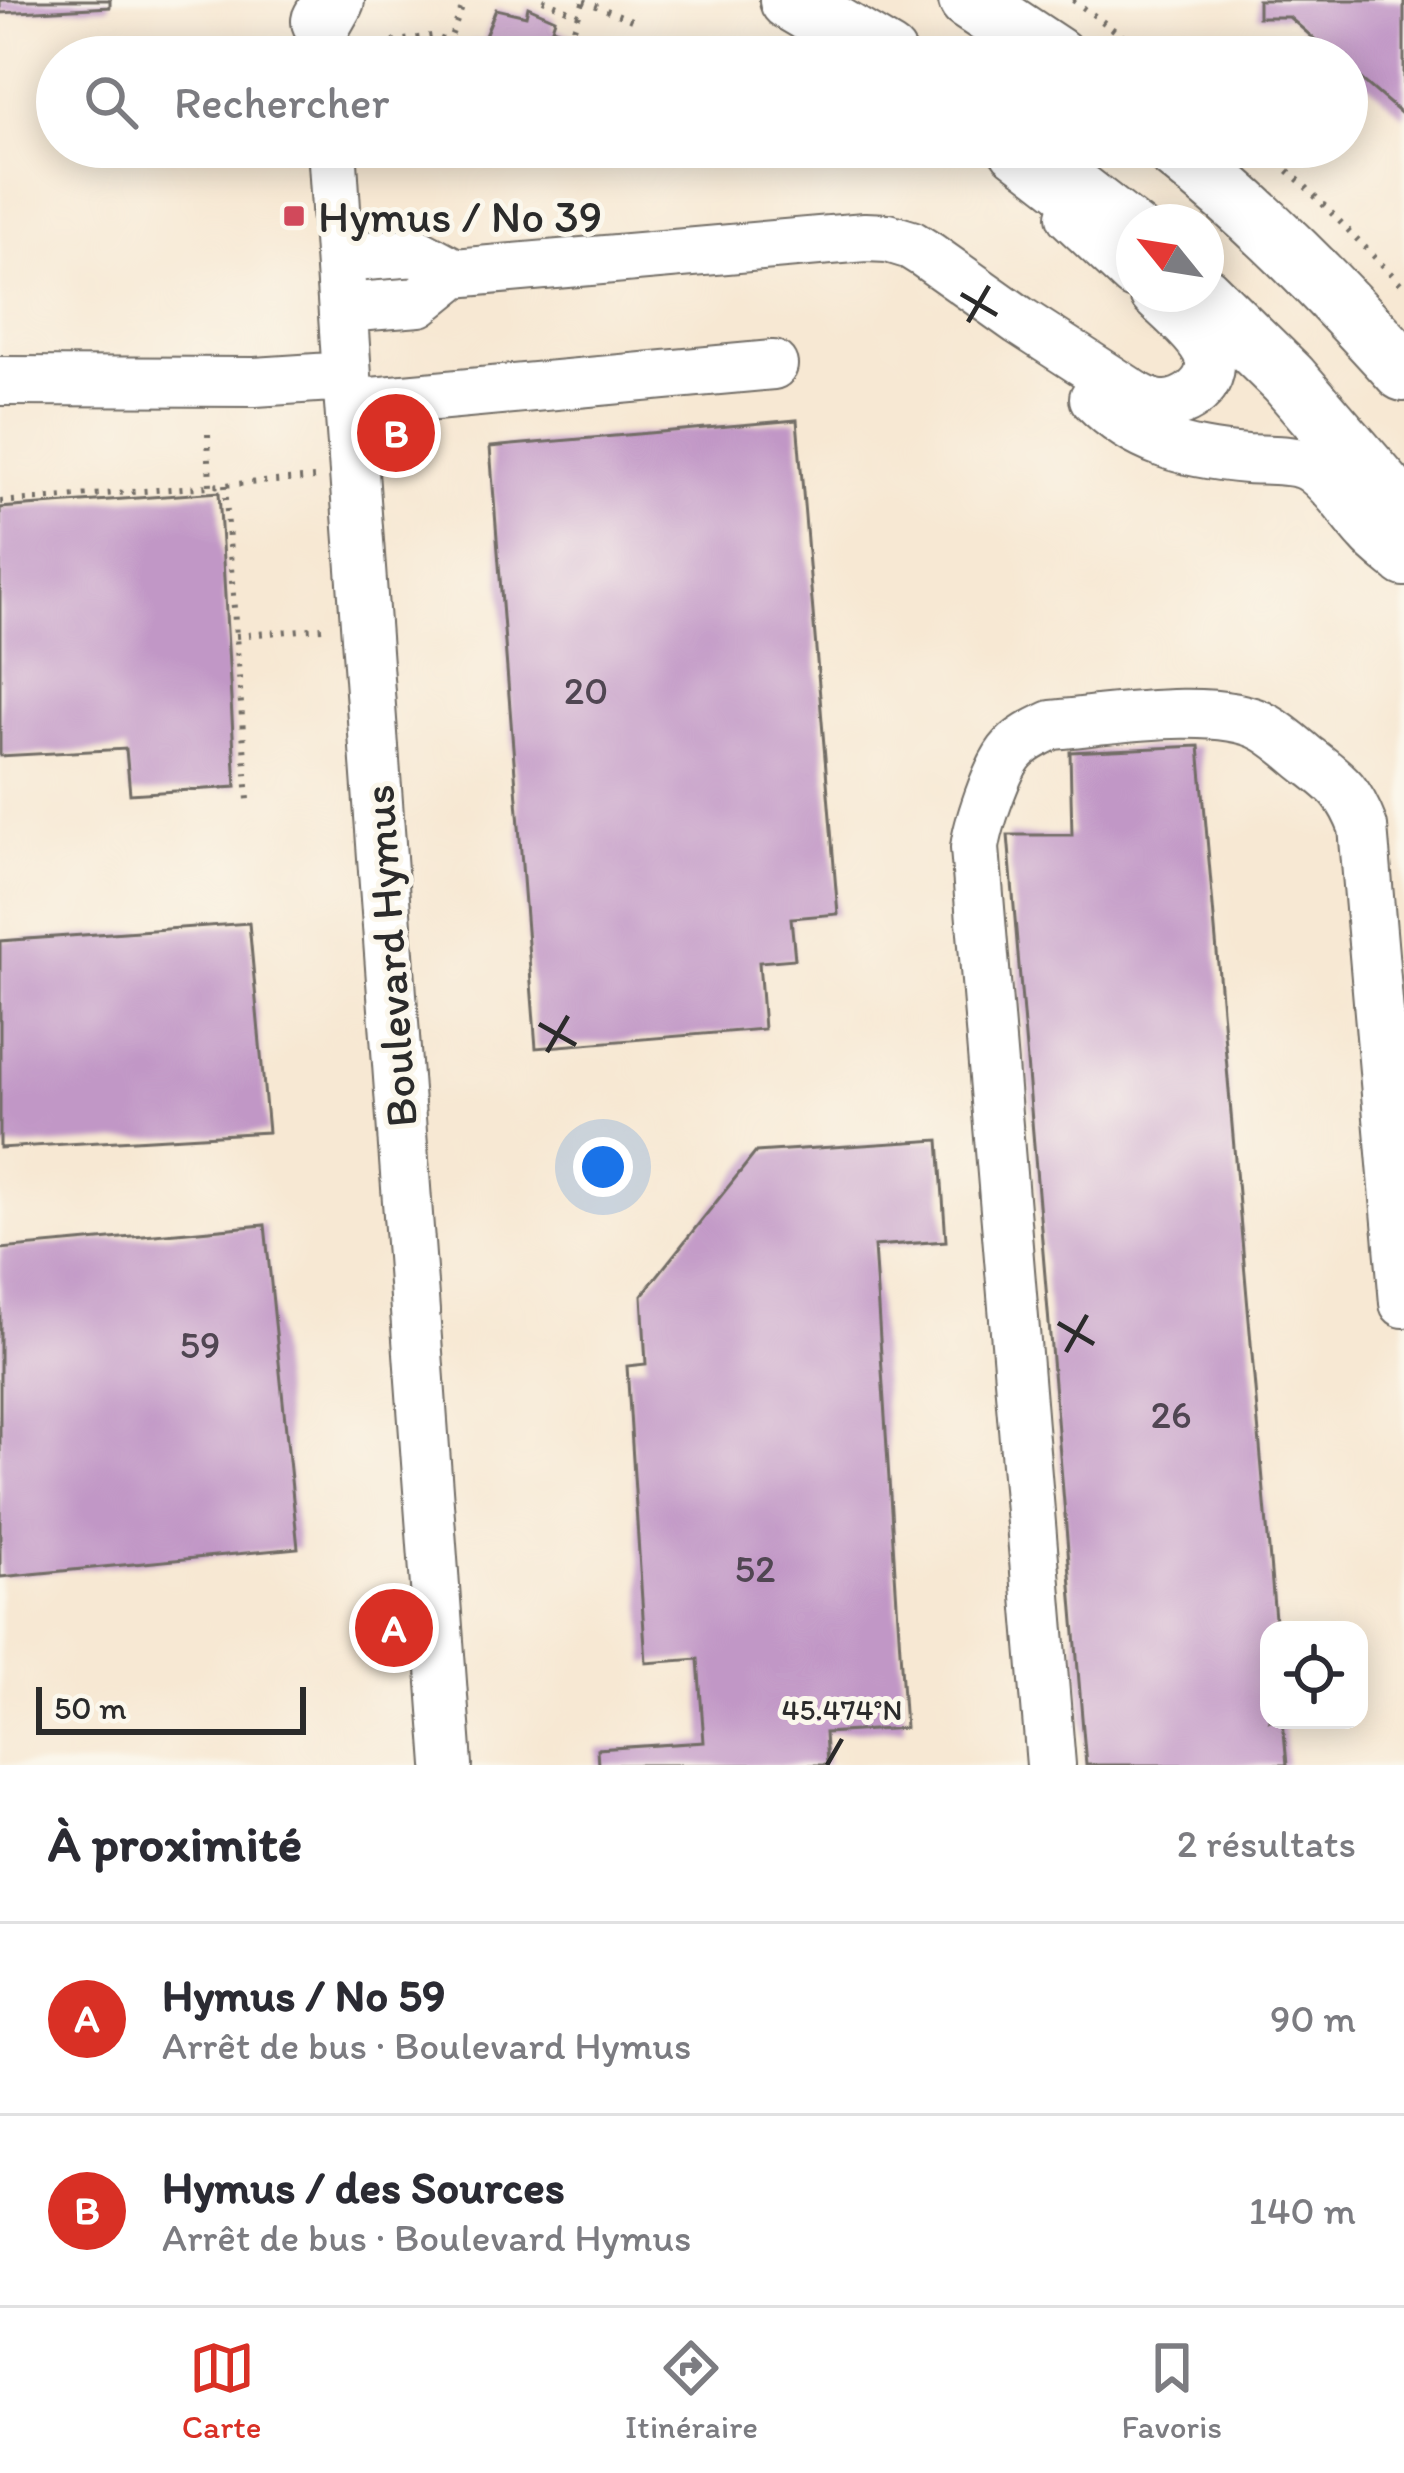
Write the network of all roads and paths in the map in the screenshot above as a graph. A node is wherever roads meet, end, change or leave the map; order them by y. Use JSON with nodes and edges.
{"nodes":[{"id":1,"x":465,"y":0,"type":"edge"},
{"id":2,"x":544,"y":0,"type":"edge"},
{"id":3,"x":584,"y":0,"type":"edge"},
{"id":4,"x":790,"y":0,"type":"edge"},
{"id":5,"x":969,"y":0,"type":"edge"},
{"id":6,"x":1073,"y":0,"type":"edge"},
{"id":7,"x":540,"y":13,"type":"dead end"},
{"id":8,"x":579,"y":15,"type":"junction"},
{"id":9,"x":634,"y":21,"type":"dead end"},
{"id":10,"x":334,"y":24,"type":"edge"},
{"id":11,"x":574,"y":28,"type":"dead end"},
{"id":12,"x":432,"y":36,"type":"edge"},
{"id":13,"x":451,"y":36,"type":"edge"},
{"id":14,"x":851,"y":36,"type":"edge"},
{"id":15,"x":1023,"y":36,"type":"edge"},
{"id":16,"x":1122,"y":36,"type":"edge"},
{"id":17,"x":334,"y":168,"type":"edge"},
{"id":18,"x":1019,"y":168,"type":"edge"},
{"id":19,"x":1046,"y":168,"type":"edge"},
{"id":20,"x":1197,"y":168,"type":"edge"},
{"id":21,"x":1286,"y":168,"type":"edge"},
{"id":22,"x":1116,"y":222,"type":"edge"},
{"id":23,"x":340,"y":258,"type":"junction"},
{"id":24,"x":1116,"y":258,"type":"edge"},
{"id":25,"x":455,"y":273,"type":"junction"},
{"id":26,"x":1404,"y":286,"type":"edge"},
{"id":27,"x":343,"y":308,"type":"junction"},
{"id":28,"x":1171,"y":312,"type":"edge"},
{"id":29,"x":1219,"y":312,"type":"edge"},
{"id":30,"x":1019,"y":321,"type":"junction"},
{"id":31,"x":773,"y":365,"type":"dead end"},
{"id":32,"x":1404,"y":370,"type":"edge"},
{"id":33,"x":0,"y":381,"type":"edge"},
{"id":34,"x":348,"y":390,"type":"junction"},
{"id":35,"x":208,"y":434,"type":"dead end"},
{"id":36,"x":316,"y":478,"type":"dead end"},
{"id":37,"x":225,"y":485,"type":"junction"},
{"id":38,"x":210,"y":486,"type":"junction"},
{"id":39,"x":0,"y":502,"type":"edge"},
{"id":40,"x":1404,"y":513,"type":"edge"},
{"id":41,"x":1404,"y":562,"type":"edge"},
{"id":42,"x":326,"y":628,"type":"dead end"},
{"id":43,"x":236,"y":636,"type":"junction"},
{"id":44,"x":248,"y":800,"type":"dead end"},
{"id":45,"x":1404,"y":1303,"type":"edge"},
{"id":46,"x":448,"y":1765,"type":"edge"},
{"id":47,"x":1051,"y":1765,"type":"edge"}],
"edges":[{"from":1,"to":13,"type":"path"},
{"from":2,"to":7,"type":"path"},
{"from":2,"to":8,"type":"path"},
{"from":3,"to":8,"type":"path"},
{"from":3,"to":9,"type":"path"},
{"from":4,"to":14,"type":"main road"},
{"from":5,"to":15,"type":"main road"},
{"from":6,"to":16,"type":"path"},
{"from":8,"to":11,"type":"path"},
{"from":10,"to":12,"type":"path"},
{"from":17,"to":23,"type":"street","name":"Boulevard Hymus"},
{"from":18,"to":24,"type":"street"},
{"from":19,"to":22,"type":"main road"},
{"from":20,"to":32,"type":"main road"},
{"from":21,"to":26,"type":"path"},
{"from":23,"to":25,"type":"street"},
{"from":23,"to":27,"type":"street","name":"Boulevard Hymus"},
{"from":25,"to":27,"type":"street"},
{"from":25,"to":30,"type":"street"},
{"from":27,"to":34,"type":"street","name":"Boulevard Hymus"},
{"from":28,"to":30,"type":"street"},
{"from":29,"to":40,"type":"main road"},
{"from":30,"to":41,"type":"street"},
{"from":31,"to":34,"type":"street"},
{"from":33,"to":34,"type":"street"},
{"from":34,"to":46,"type":"street","name":"Boulevard Hymus"},
{"from":35,"to":38,"type":"path"},
{"from":36,"to":37,"type":"path"},
{"from":37,"to":38,"type":"path"},
{"from":37,"to":43,"type":"path"},
{"from":38,"to":39,"type":"path"},
{"from":42,"to":43,"type":"path"},
{"from":43,"to":44,"type":"path"},
{"from":45,"to":47,"type":"street"}]}
